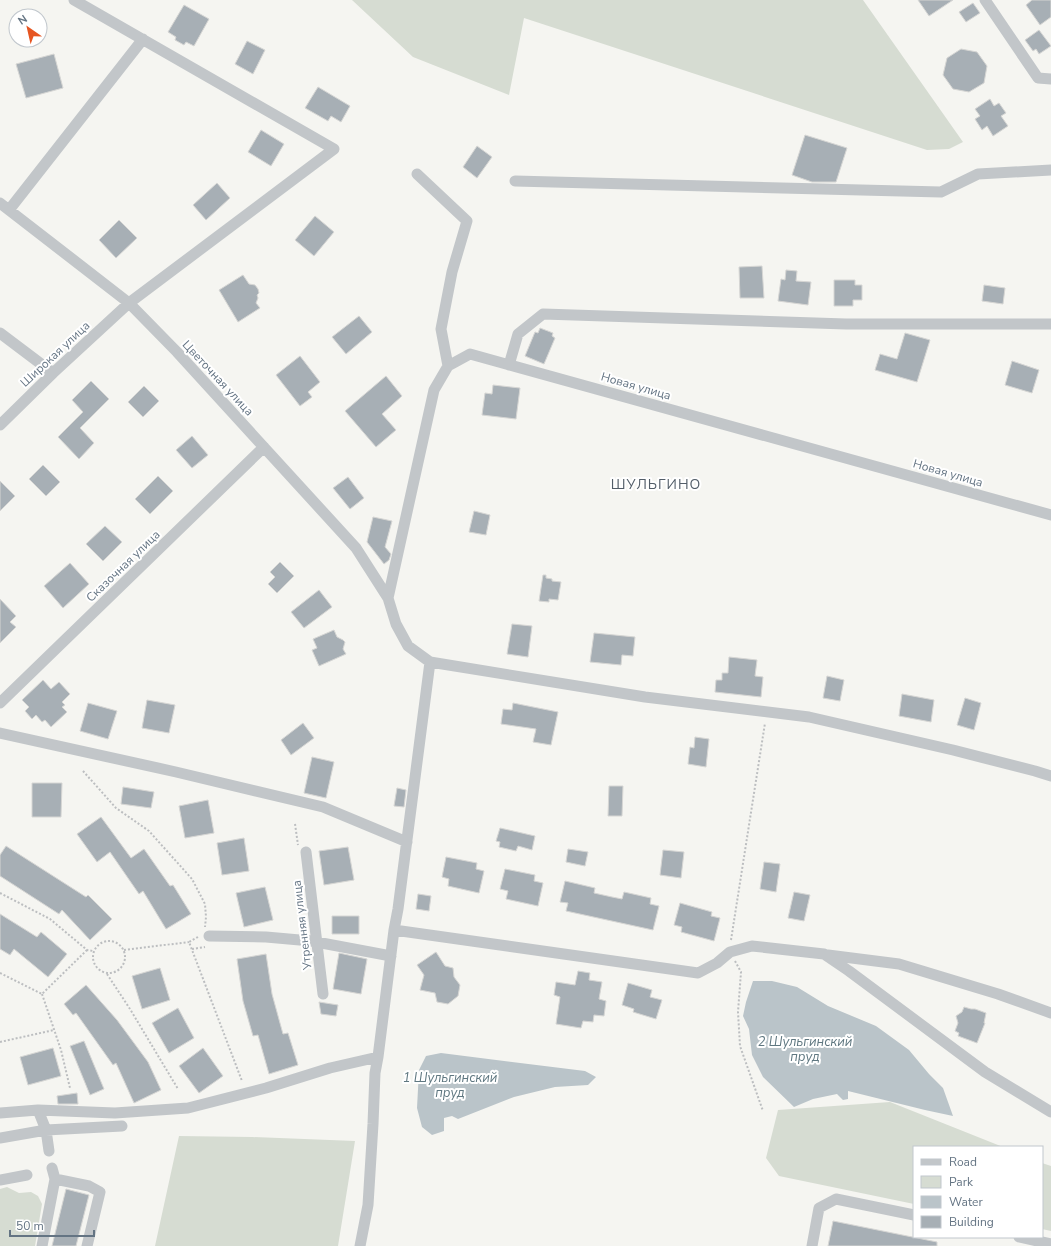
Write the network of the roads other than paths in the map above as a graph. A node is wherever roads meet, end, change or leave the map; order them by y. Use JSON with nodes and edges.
{"nodes":[{"id":1,"x":74,"y":0,"type":"edge"},
{"id":2,"x":985,"y":0,"type":"edge"},
{"id":3,"x":143,"y":39,"type":"junction"},
{"id":4,"x":1051,"y":79,"type":"edge"},
{"id":5,"x":1051,"y":170,"type":"edge"},
{"id":6,"x":417,"y":174,"type":"dead end"},
{"id":7,"x":515,"y":181,"type":"dead end"},
{"id":8,"x":4,"y":206,"type":"edge"},
{"id":9,"x":129,"y":303,"type":"junction"},
{"id":10,"x":1051,"y":324,"type":"edge"},
{"id":11,"x":0,"y":333,"type":"edge"},
{"id":12,"x":509,"y":365,"type":"junction"},
{"id":13,"x":448,"y":366,"type":"junction"},
{"id":14,"x":53,"y":373,"type":"junction"},
{"id":15,"x":0,"y":425,"type":"edge"},
{"id":16,"x":264,"y":447,"type":"junction"},
{"id":17,"x":1051,"y":515,"type":"edge"},
{"id":18,"x":388,"y":598,"type":"junction"},
{"id":19,"x":430,"y":662,"type":"junction"},
{"id":20,"x":0,"y":703,"type":"edge"},
{"id":21,"x":0,"y":733,"type":"edge"},
{"id":22,"x":1051,"y":776,"type":"edge"},
{"id":23,"x":407,"y":842,"type":"junction"},
{"id":24,"x":302,"y":850,"type":"road end"},
{"id":25,"x":394,"y":930,"type":"junction"},
{"id":26,"x":207,"y":936,"type":"road end"},
{"id":27,"x":317,"y":942,"type":"junction"},
{"id":28,"x":824,"y":954,"type":"junction"},
{"id":29,"x":391,"y":956,"type":"junction"},
{"id":30,"x":323,"y":994,"type":"dead end"},
{"id":31,"x":1051,"y":1013,"type":"edge"},
{"id":32,"x":378,"y":1057,"type":"junction"},
{"id":33,"x":38,"y":1110,"type":"junction"},
{"id":34,"x":1051,"y":1112,"type":"edge"},
{"id":35,"x":0,"y":1113,"type":"edge"},
{"id":36,"x":122,"y":1126,"type":"dead end"},
{"id":37,"x":46,"y":1130,"type":"junction"},
{"id":38,"x":0,"y":1138,"type":"edge"},
{"id":39,"x":49,"y":1151,"type":"dead end"},
{"id":40,"x":52,"y":1168,"type":"dead end"},
{"id":41,"x":27,"y":1175,"type":"dead end"},
{"id":42,"x":55,"y":1179,"type":"junction"},
{"id":43,"x":0,"y":1180,"type":"edge"},
{"id":44,"x":913,"y":1216,"type":"edge"},
{"id":45,"x":1024,"y":1238,"type":"edge"},
{"id":46,"x":1051,"y":1244,"type":"edge"},
{"id":47,"x":42,"y":1246,"type":"edge"},
{"id":48,"x":87,"y":1246,"type":"edge"},
{"id":49,"x":360,"y":1246,"type":"edge"},
{"id":50,"x":812,"y":1246,"type":"edge"}],
"edges":[{"from":1,"to":3,"type":"street"},
{"from":2,"to":4,"type":"street"},
{"from":3,"to":8,"type":"street"},
{"from":3,"to":9,"type":"street","name":"Широкая улица"},
{"from":5,"to":7,"type":"street"},
{"from":6,"to":13,"type":"street"},
{"from":8,"to":9,"type":"street","name":"Цветочная улица"},
{"from":9,"to":14,"type":"street","name":"Широкая улица"},
{"from":9,"to":16,"type":"street","name":"Цветочная улица"},
{"from":10,"to":12,"type":"street"},
{"from":11,"to":14,"type":"street"},
{"from":12,"to":13,"type":"street","name":"Новая улица"},
{"from":12,"to":17,"type":"street","name":"Новая улица"},
{"from":13,"to":18,"type":"street"},
{"from":14,"to":15,"type":"street","name":"Широкая улица"},
{"from":16,"to":18,"type":"street","name":"Цветочная улица"},
{"from":16,"to":20,"type":"street","name":"Сказочная улица"},
{"from":18,"to":19,"type":"street"},
{"from":19,"to":22,"type":"street"},
{"from":19,"to":23,"type":"street"},
{"from":21,"to":23,"type":"street"},
{"from":23,"to":25,"type":"street"},
{"from":24,"to":27,"type":"street","name":"Утренняя улица"},
{"from":25,"to":28,"type":"street"},
{"from":25,"to":29,"type":"street"},
{"from":26,"to":27,"type":"street"},
{"from":27,"to":29,"type":"street"},
{"from":27,"to":30,"type":"street","name":"Утренняя улица"},
{"from":28,"to":31,"type":"street"},
{"from":28,"to":34,"type":"street"},
{"from":29,"to":32,"type":"street"},
{"from":32,"to":33,"type":"street"},
{"from":32,"to":49,"type":"street"},
{"from":33,"to":35,"type":"street"},
{"from":33,"to":37,"type":"street"},
{"from":36,"to":37,"type":"street"},
{"from":37,"to":38,"type":"street"},
{"from":37,"to":39,"type":"street"},
{"from":40,"to":42,"type":"street"},
{"from":41,"to":43,"type":"street"},
{"from":42,"to":47,"type":"street"},
{"from":42,"to":48,"type":"street"},
{"from":44,"to":50,"type":"street"},
{"from":45,"to":46,"type":"street"}]}
